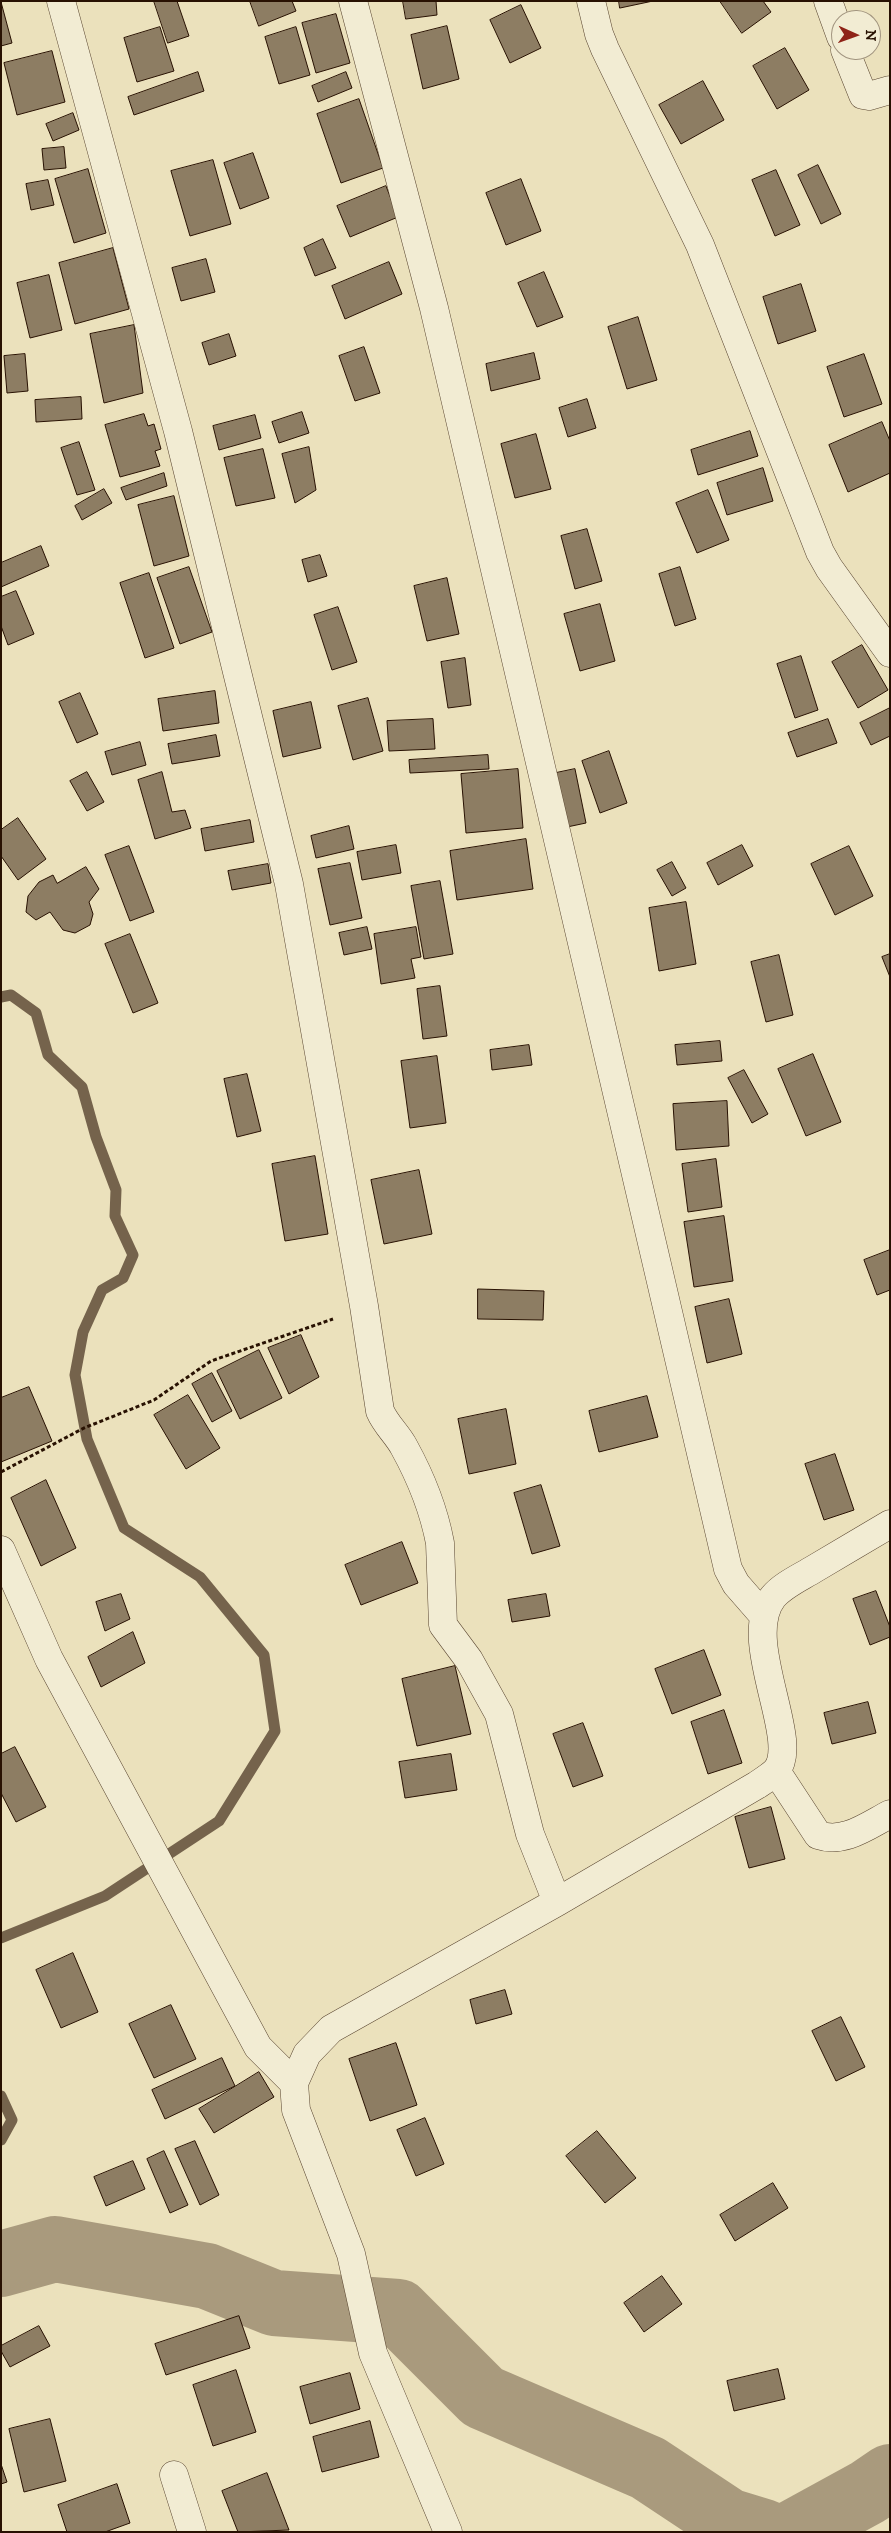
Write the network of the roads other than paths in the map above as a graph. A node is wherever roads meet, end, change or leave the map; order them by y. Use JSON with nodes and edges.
{"nodes":[{"id":1,"x":61,"y":1,"type":"edge"},
{"id":2,"x":353,"y":1,"type":"edge"},
{"id":3,"x":591,"y":1,"type":"edge"},
{"id":4,"x":850,"y":60,"type":"edge"},
{"id":5,"x":890,"y":90,"type":"edge"},
{"id":6,"x":890,"y":653,"type":"edge"},
{"id":7,"x":890,"y":1524,"type":"edge"},
{"id":8,"x":1,"y":1550,"type":"edge"},
{"id":9,"x":764,"y":1615,"type":"junction"},
{"id":10,"x":776,"y":1770,"type":"junction"},
{"id":11,"x":890,"y":1814,"type":"edge"},
{"id":12,"x":557,"y":1902,"type":"junction"},
{"id":13,"x":294,"y":2084,"type":"junction"},
{"id":14,"x":174,"y":2475,"type":"dead end"},
{"id":15,"x":192,"y":2532,"type":"edge"},
{"id":16,"x":448,"y":2532,"type":"edge"}],
"edges":[{"from":1,"to":12,"type":"street"},
{"from":2,"to":9,"type":"street"},
{"from":3,"to":6,"type":"street"},
{"from":4,"to":5,"type":"street"},
{"from":7,"to":9,"type":"street"},
{"from":8,"to":13,"type":"street"},
{"from":9,"to":10,"type":"street"},
{"from":10,"to":11,"type":"street"},
{"from":10,"to":12,"type":"street"},
{"from":12,"to":13,"type":"street"},
{"from":13,"to":16,"type":"street"},
{"from":14,"to":15,"type":"street"}]}
